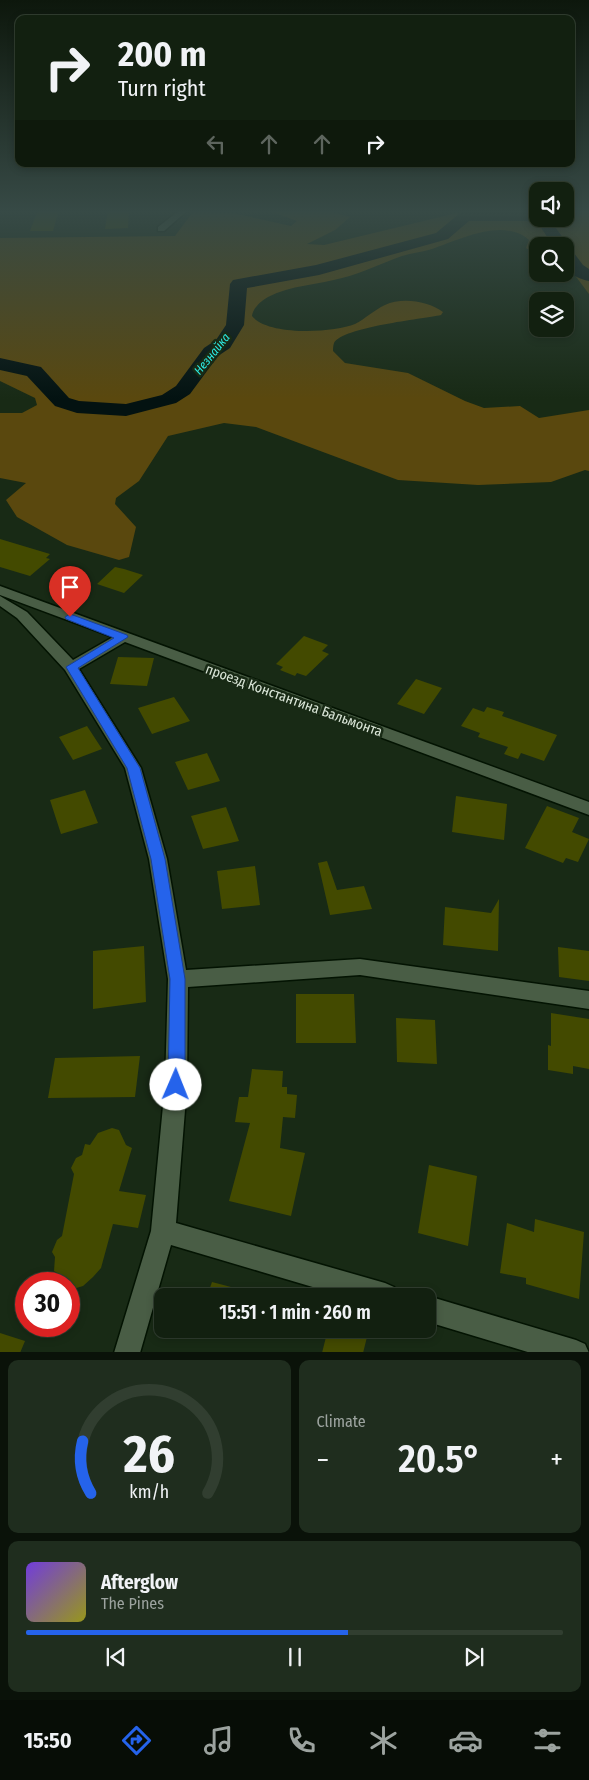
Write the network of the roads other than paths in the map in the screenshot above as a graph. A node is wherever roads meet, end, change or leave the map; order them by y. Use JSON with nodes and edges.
{"nodes":[{"id":1,"x":0,"y":590,"type":"edge"},
{"id":2,"x":0,"y":600,"type":"edge"},
{"id":3,"x":123,"y":637,"type":"junction"},
{"id":4,"x":72,"y":667,"type":"junction"},
{"id":5,"x":589,"y":809,"type":"edge"},
{"id":6,"x":178,"y":979,"type":"junction"},
{"id":7,"x":589,"y":1000,"type":"edge"},
{"id":8,"x":164,"y":1231,"type":"junction"},
{"id":9,"x":357,"y":1288,"type":"edge"},
{"id":10,"x":436,"y":1311,"type":"edge"},
{"id":11,"x":127,"y":1352,"type":"edge"},
{"id":12,"x":576,"y":1352,"type":"edge"}],
"edges":[{"from":1,"to":3,"type":"street","name":"проезд Константина Бальмонта"},
{"from":2,"to":4,"type":"street"},
{"from":3,"to":4,"type":"street"},
{"from":3,"to":5,"type":"street","name":"проезд Константина Бальмонта"},
{"from":4,"to":6,"type":"street"},
{"from":6,"to":7,"type":"street"},
{"from":6,"to":8,"type":"street"},
{"from":8,"to":9,"type":"street"},
{"from":8,"to":11,"type":"street"},
{"from":10,"to":12,"type":"street"}]}
